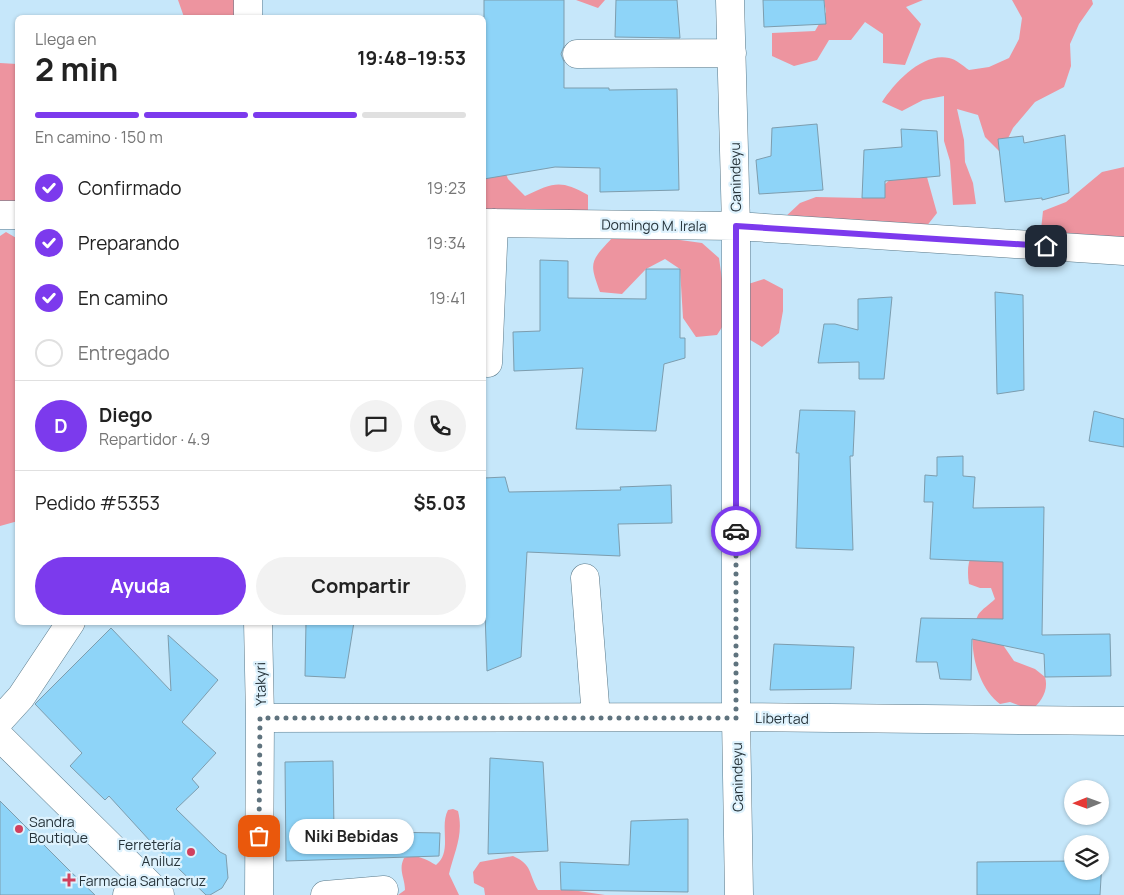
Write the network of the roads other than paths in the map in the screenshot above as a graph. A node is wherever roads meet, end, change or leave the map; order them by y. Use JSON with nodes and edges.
{"nodes":[{"id":1,"x":248,"y":0,"type":"edge"},
{"id":2,"x":730,"y":0,"type":"edge"},
{"id":3,"x":248,"y":15,"type":"edge"},
{"id":4,"x":732,"y":53,"type":"junction"},
{"id":5,"x":578,"y":54,"type":"dead end"},
{"id":6,"x":0,"y":215,"type":"edge"},
{"id":7,"x":15,"y":216,"type":"edge"},
{"id":8,"x":489,"y":223,"type":"edge"},
{"id":9,"x":736,"y":226,"type":"junction"},
{"id":10,"x":1124,"y":251,"type":"edge"},
{"id":11,"x":488,"y":363,"type":"dead end"},
{"id":12,"x":585,"y":578,"type":"dead end"},
{"id":13,"x":69,"y":625,"type":"edge"},
{"id":14,"x":258,"y":625,"type":"edge"},
{"id":15,"x":260,"y":718,"type":"junction"},
{"id":16,"x":596,"y":718,"type":"junction"},
{"id":17,"x":736,"y":718,"type":"junction"},
{"id":18,"x":0,"y":720,"type":"edge"},
{"id":19,"x":1124,"y":721,"type":"edge"},
{"id":20,"x":0,"y":737,"type":"edge"},
{"id":21,"x":143,"y":889,"type":"edge"},
{"id":22,"x":384,"y":890,"type":"dead end"},
{"id":23,"x":259,"y":895,"type":"edge"},
{"id":24,"x":325,"y":895,"type":"edge"},
{"id":25,"x":739,"y":895,"type":"edge"}],
"edges":[{"from":1,"to":3,"type":"street"},
{"from":2,"to":4,"type":"street","name":"Canindeyu"},
{"from":4,"to":5,"type":"street"},
{"from":4,"to":9,"type":"street","name":"Canindeyu"},
{"from":6,"to":7,"type":"street"},
{"from":8,"to":9,"type":"street","name":"Domingo M. Irala"},
{"from":8,"to":11,"type":"street"},
{"from":9,"to":10,"type":"street","name":"Domingo M. Irala"},
{"from":9,"to":17,"type":"street","name":"Canindeyu"},
{"from":12,"to":16,"type":"street"},
{"from":13,"to":18,"type":"street"},
{"from":14,"to":15,"type":"street","name":"Ytakyri"},
{"from":15,"to":16,"type":"street","name":"Libertad"},
{"from":15,"to":23,"type":"street","name":"Ytakyri"},
{"from":16,"to":17,"type":"street","name":"Libertad"},
{"from":17,"to":19,"type":"street","name":"Libertad"},
{"from":17,"to":25,"type":"street","name":"Canindeyu"},
{"from":20,"to":21,"type":"street"},
{"from":22,"to":24,"type":"street"}]}
